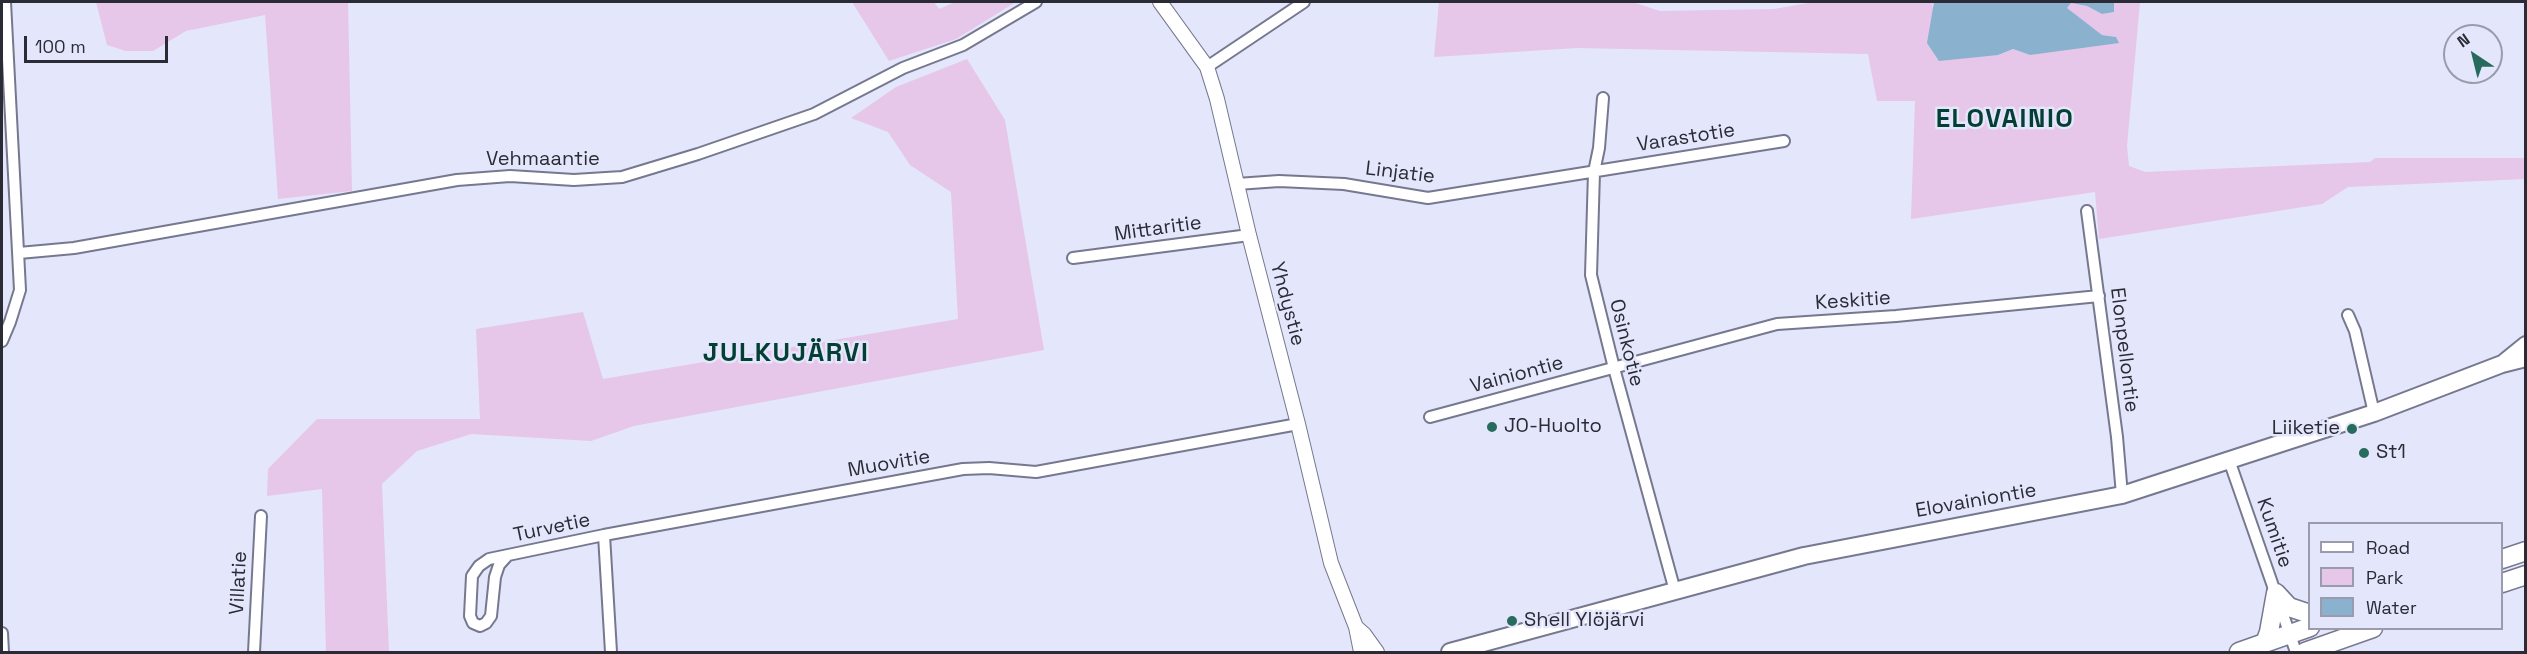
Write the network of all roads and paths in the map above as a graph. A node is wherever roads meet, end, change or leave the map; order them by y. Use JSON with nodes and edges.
{"nodes":[{"id":1,"x":4,"y":2,"type":"edge"},
{"id":2,"x":1036,"y":2,"type":"edge"},
{"id":3,"x":1160,"y":2,"type":"edge"},
{"id":4,"x":1304,"y":2,"type":"edge"},
{"id":5,"x":1207,"y":67,"type":"junction"},
{"id":6,"x":1603,"y":98,"type":"dead end"},
{"id":7,"x":1784,"y":141,"type":"dead end"},
{"id":8,"x":1594,"y":172,"type":"junction"},
{"id":9,"x":1237,"y":184,"type":"junction"},
{"id":10,"x":2087,"y":211,"type":"dead end"},
{"id":11,"x":1249,"y":235,"type":"junction"},
{"id":12,"x":19,"y":253,"type":"junction"},
{"id":13,"x":1073,"y":258,"type":"dead end"},
{"id":14,"x":2099,"y":296,"type":"junction"},
{"id":15,"x":2348,"y":315,"type":"dead end"},
{"id":16,"x":2,"y":341,"type":"edge"},
{"id":17,"x":2526,"y":345,"type":"edge"},
{"id":18,"x":2526,"y":358,"type":"edge"},
{"id":19,"x":2502,"y":364,"type":"junction"},
{"id":20,"x":1614,"y":368,"type":"junction"},
{"id":21,"x":2374,"y":413,"type":"junction"},
{"id":22,"x":1430,"y":417,"type":"dead end"},
{"id":23,"x":1298,"y":424,"type":"junction"},
{"id":24,"x":2229,"y":460,"type":"junction"},
{"id":25,"x":2122,"y":495,"type":"junction"},
{"id":26,"x":261,"y":516,"type":"dead end"},
{"id":27,"x":604,"y":535,"type":"junction"},
{"id":28,"x":2526,"y":551,"type":"edge"},
{"id":29,"x":508,"y":555,"type":"junction"},
{"id":30,"x":2503,"y":559,"type":"edge"},
{"id":31,"x":2526,"y":575,"type":"edge"},
{"id":32,"x":2503,"y":583,"type":"edge"},
{"id":33,"x":1676,"y":591,"type":"junction"},
{"id":34,"x":2276,"y":593,"type":"junction"},
{"id":35,"x":2308,"y":613,"type":"edge"},
{"id":36,"x":1356,"y":627,"type":"junction"},
{"id":37,"x":2308,"y":628,"type":"edge"},
{"id":38,"x":2367,"y":630,"type":"edge"},
{"id":39,"x":2,"y":633,"type":"edge"},
{"id":40,"x":2290,"y":634,"type":"junction"},
{"id":41,"x":2265,"y":643,"type":"junction"},
{"id":42,"x":3,"y":652,"type":"edge"},
{"id":43,"x":254,"y":652,"type":"edge"},
{"id":44,"x":611,"y":652,"type":"edge"},
{"id":45,"x":1361,"y":652,"type":"edge"},
{"id":46,"x":1377,"y":652,"type":"edge"},
{"id":47,"x":1450,"y":652,"type":"edge"},
{"id":48,"x":2239,"y":652,"type":"edge"},
{"id":49,"x":2296,"y":652,"type":"edge"},
{"id":50,"x":2306,"y":652,"type":"edge"}],
"edges":[{"from":1,"to":12,"type":"street"},
{"from":2,"to":12,"type":"street","name":"Vehmaantie"},
{"from":3,"to":5,"type":"street","name":"Yhdystie"},
{"from":4,"to":5,"type":"street"},
{"from":5,"to":9,"type":"street","name":"Yhdystie"},
{"from":6,"to":8,"type":"street","name":"Osinkotie"},
{"from":7,"to":8,"type":"street","name":"Varastotie"},
{"from":8,"to":9,"type":"street","name":"Linjatie"},
{"from":8,"to":20,"type":"street","name":"Osinkotie"},
{"from":9,"to":11,"type":"street","name":"Yhdystie"},
{"from":10,"to":14,"type":"street","name":"Elonpellontie"},
{"from":11,"to":13,"type":"street","name":"Mittaritie"},
{"from":11,"to":23,"type":"street","name":"Yhdystie"},
{"from":12,"to":16,"type":"street"},
{"from":14,"to":20,"type":"street","name":"Keskitie"},
{"from":14,"to":25,"type":"street","name":"Elonpellontie"},
{"from":15,"to":21,"type":"street"},
{"from":17,"to":19,"type":"main road","name":"Elovainiontie"},
{"from":18,"to":19,"type":"main road","name":"Elovainiontie"},
{"from":19,"to":21,"type":"main road","name":"Elovainiontie"},
{"from":20,"to":22,"type":"street","name":"Vainiontie"},
{"from":20,"to":33,"type":"street","name":"Osinkotie"},
{"from":21,"to":24,"type":"main road","name":"Elovainiontie"},
{"from":23,"to":27,"type":"street","name":"Muovitie"},
{"from":23,"to":36,"type":"street","name":"Yhdystie"},
{"from":24,"to":25,"type":"main road","name":"Elovainiontie"},
{"from":24,"to":34,"type":"street","name":"Kumitie"},
{"from":25,"to":33,"type":"main road","name":"Elovainiontie"},
{"from":26,"to":43,"type":"street","name":"Villatie"},
{"from":27,"to":29,"type":"street","name":"Turvetie"},
{"from":27,"to":44,"type":"street"},
{"from":28,"to":30,"type":"highway"},
{"from":29,"to":29,"type":"street","name":"Turvetie"},
{"from":31,"to":32,"type":"highway"},
{"from":33,"to":47,"type":"main road","name":"Elovainiontie"},
{"from":34,"to":35,"type":"highway"},
{"from":34,"to":40,"type":"street","name":"Kumitie"},
{"from":34,"to":41,"type":"highway"},
{"from":36,"to":45,"type":"street","name":"Yhdystie"},
{"from":36,"to":46,"type":"street","name":"Yhdystie"},
{"from":37,"to":40,"type":"highway"},
{"from":38,"to":50,"type":"highway"},
{"from":39,"to":42,"type":"street"},
{"from":40,"to":41,"type":"highway"},
{"from":40,"to":49,"type":"street","name":"Kumitie"},
{"from":41,"to":48,"type":"highway"}]}
